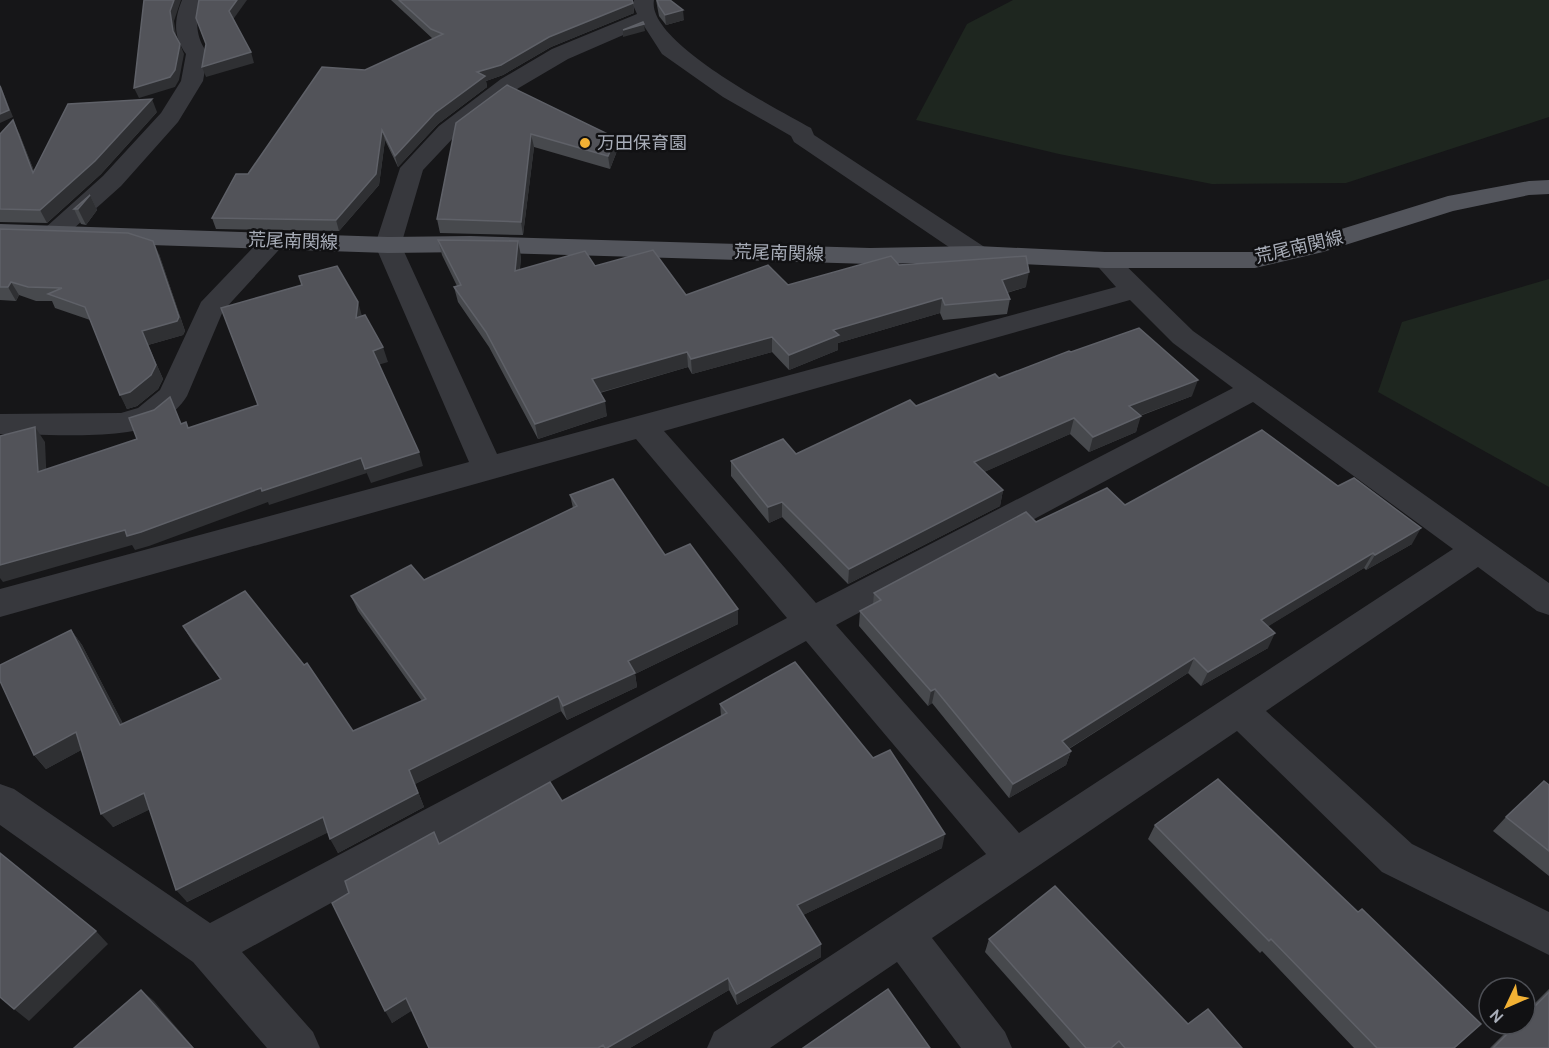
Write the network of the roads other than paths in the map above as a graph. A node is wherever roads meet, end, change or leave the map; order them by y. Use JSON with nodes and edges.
{"nodes":[{"id":1,"x":192,"y":0,"type":"edge"},
{"id":2,"x":646,"y":9,"type":"edge"},
{"id":3,"x":1549,"y":187,"type":"edge"},
{"id":4,"x":0,"y":232,"type":"edge"},
{"id":5,"x":54,"y":233,"type":"junction"},
{"id":6,"x":274,"y":241,"type":"junction"},
{"id":7,"x":388,"y":245,"type":"junction"},
{"id":8,"x":977,"y":254,"type":"junction"},
{"id":9,"x":1105,"y":260,"type":"junction"},
{"id":10,"x":1135,"y":290,"type":"junction"},
{"id":11,"x":1255,"y":389,"type":"junction"},
{"id":12,"x":0,"y":424,"type":"edge"},
{"id":13,"x":642,"y":426,"type":"junction"},
{"id":14,"x":488,"y":469,"type":"junction"},
{"id":15,"x":1478,"y":550,"type":"junction"},
{"id":16,"x":1549,"y":601,"type":"edge"},
{"id":17,"x":0,"y":603,"type":"edge"},
{"id":18,"x":811,"y":622,"type":"junction"},
{"id":19,"x":1239,"y":709,"type":"junction"},
{"id":20,"x":0,"y":802,"type":"edge"},
{"id":21,"x":1015,"y":858,"type":"junction"},
{"id":22,"x":902,"y":933,"type":"junction"},
{"id":23,"x":1549,"y":934,"type":"edge"},
{"id":24,"x":208,"y":947,"type":"junction"},
{"id":25,"x":297,"y":1048,"type":"edge"},
{"id":26,"x":730,"y":1048,"type":"edge"},
{"id":27,"x":989,"y":1048,"type":"edge"}],
"edges":[{"from":1,"to":5,"type":"street"},
{"from":2,"to":7,"type":"street"},
{"from":2,"to":8,"type":"street"},
{"from":3,"to":9,"type":"main road","name":"荒尾南関線"},
{"from":4,"to":5,"type":"main road","name":"荒尾南関線"},
{"from":5,"to":6,"type":"main road","name":"荒尾南関線"},
{"from":6,"to":7,"type":"main road","name":"荒尾南関線"},
{"from":6,"to":12,"type":"street"},
{"from":7,"to":8,"type":"main road","name":"荒尾南関線"},
{"from":7,"to":14,"type":"street"},
{"from":8,"to":9,"type":"main road","name":"荒尾南関線"},
{"from":9,"to":10,"type":"street"},
{"from":10,"to":11,"type":"street"},
{"from":10,"to":13,"type":"street"},
{"from":11,"to":15,"type":"street"},
{"from":11,"to":18,"type":"street"},
{"from":13,"to":14,"type":"street"},
{"from":13,"to":18,"type":"street"},
{"from":14,"to":17,"type":"street"},
{"from":15,"to":16,"type":"street"},
{"from":15,"to":19,"type":"street"},
{"from":18,"to":21,"type":"street"},
{"from":18,"to":24,"type":"street"},
{"from":19,"to":21,"type":"street"},
{"from":19,"to":23,"type":"street"},
{"from":20,"to":24,"type":"street"},
{"from":21,"to":22,"type":"street"},
{"from":22,"to":26,"type":"street"},
{"from":22,"to":27,"type":"street"},
{"from":24,"to":25,"type":"street"}]}
